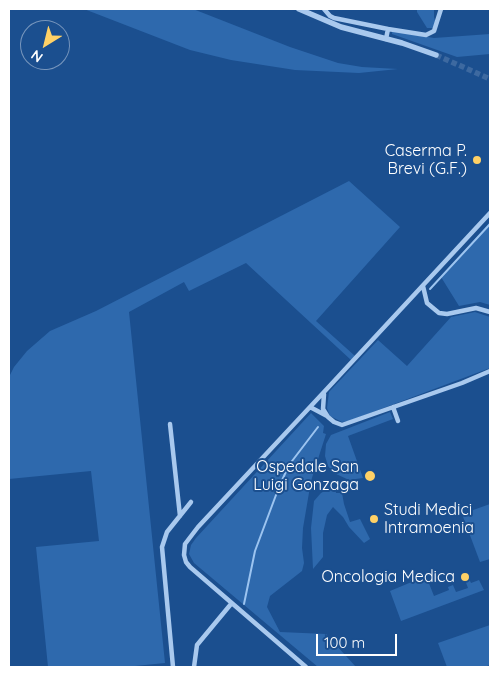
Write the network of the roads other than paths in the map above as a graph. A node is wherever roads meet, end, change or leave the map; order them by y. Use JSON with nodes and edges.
{"nodes":[{"id":1,"x":300,"y":9,"type":"edge"},
{"id":2,"x":324,"y":9,"type":"edge"},
{"id":3,"x":442,"y":9,"type":"edge"},
{"id":4,"x":388,"y":29,"type":"junction"},
{"id":5,"x":386,"y":39,"type":"junction"},
{"id":6,"x":436,"y":55,"type":"tunnel mouth"},
{"id":7,"x":490,"y":213,"type":"edge"},
{"id":8,"x":423,"y":286,"type":"junction"},
{"id":9,"x":490,"y":312,"type":"edge"},
{"id":10,"x":490,"y":371,"type":"edge"},
{"id":11,"x":324,"y":392,"type":"junction"},
{"id":12,"x":310,"y":407,"type":"junction"},
{"id":13,"x":393,"y":407,"type":"junction"},
{"id":14,"x":328,"y":417,"type":"junction"},
{"id":15,"x":398,"y":422,"type":"dead end"},
{"id":16,"x":170,"y":424,"type":"dead end"},
{"id":17,"x":191,"y":502,"type":"dead end"},
{"id":18,"x":180,"y":516,"type":"junction"},
{"id":19,"x":231,"y":604,"type":"junction"},
{"id":20,"x":173,"y":667,"type":"edge"},
{"id":21,"x":194,"y":667,"type":"edge"},
{"id":22,"x":306,"y":667,"type":"edge"}],
"edges":[{"from":1,"to":5,"type":"street"},
{"from":2,"to":4,"type":"street"},
{"from":3,"to":4,"type":"street"},
{"from":4,"to":5,"type":"street"},
{"from":5,"to":6,"type":"street"},
{"from":7,"to":8,"type":"street"},
{"from":8,"to":9,"type":"street"},
{"from":8,"to":11,"type":"street"},
{"from":10,"to":13,"type":"street"},
{"from":11,"to":12,"type":"street"},
{"from":11,"to":14,"type":"street"},
{"from":12,"to":14,"type":"street"},
{"from":12,"to":19,"type":"street"},
{"from":13,"to":14,"type":"street"},
{"from":13,"to":15,"type":"street"},
{"from":16,"to":18,"type":"street"},
{"from":17,"to":18,"type":"street"},
{"from":18,"to":20,"type":"street"},
{"from":19,"to":21,"type":"street"},
{"from":19,"to":22,"type":"street"}]}
